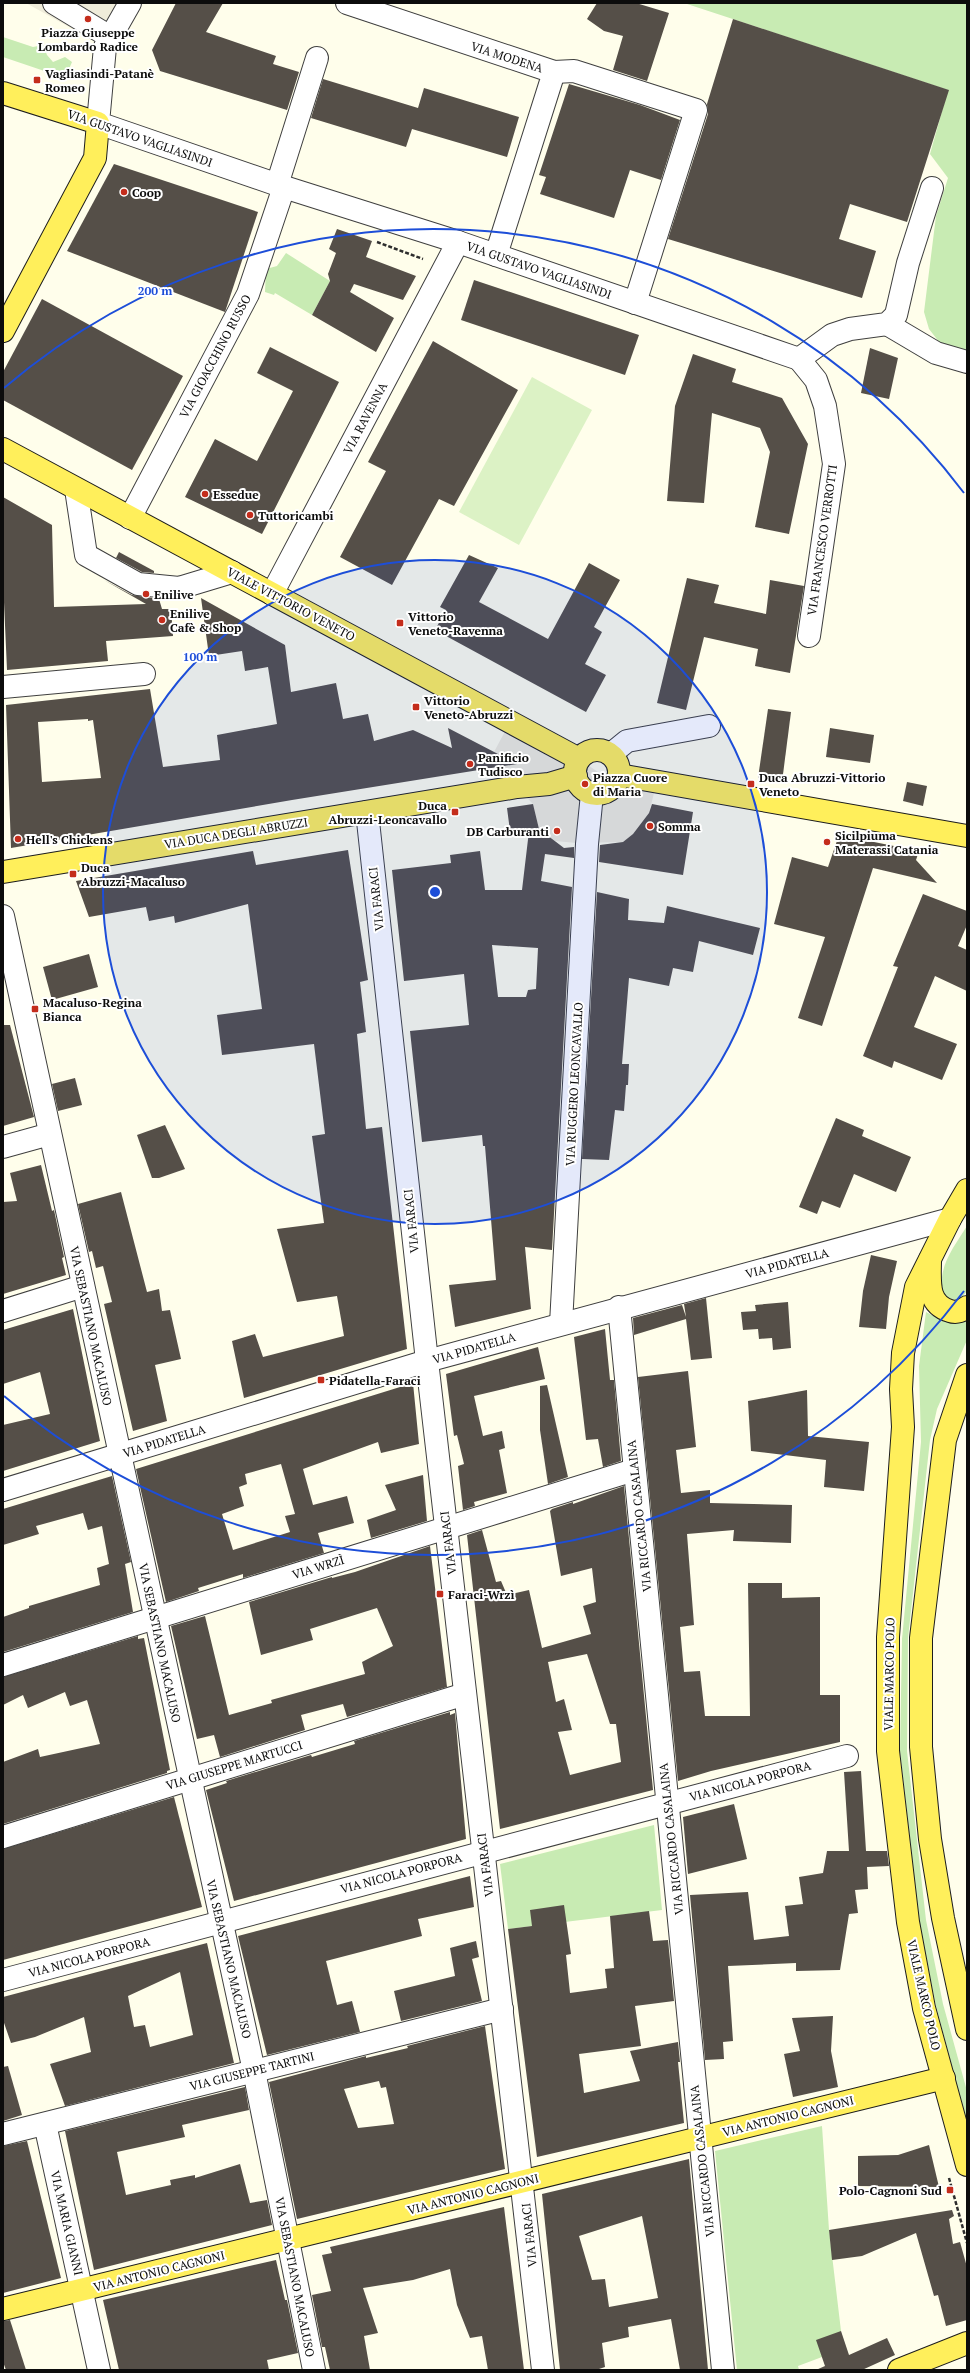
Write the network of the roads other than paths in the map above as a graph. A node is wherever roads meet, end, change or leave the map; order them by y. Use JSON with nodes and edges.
{"nodes":[{"id":1,"x":130,"y":3,"type":"edge"},
{"id":2,"x":347,"y":3,"type":"edge"},
{"id":3,"x":63,"y":6,"type":"edge"},
{"id":4,"x":110,"y":37,"type":"junction"},
{"id":5,"x":317,"y":58,"type":"dead end"},
{"id":6,"x":554,"y":72,"type":"junction"},
{"id":7,"x":3,"y":93,"type":"edge"},
{"id":8,"x":98,"y":123,"type":"junction"},
{"id":9,"x":281,"y":186,"type":"junction"},
{"id":10,"x":932,"y":188,"type":"dead end"},
{"id":11,"x":458,"y":242,"type":"junction"},
{"id":12,"x":496,"y":255,"type":"junction"},
{"id":13,"x":635,"y":303,"type":"junction"},
{"id":14,"x":888,"y":324,"type":"junction"},
{"id":15,"x":3,"y":331,"type":"edge"},
{"id":16,"x":799,"y":360,"type":"junction"},
{"id":17,"x":967,"y":362,"type":"edge"},
{"id":18,"x":3,"y":449,"type":"edge"},
{"id":19,"x":76,"y":488,"type":"junction"},
{"id":20,"x":130,"y":518,"type":"junction"},
{"id":21,"x":232,"y":572,"type":"junction"},
{"id":22,"x":272,"y":594,"type":"junction"},
{"id":23,"x":809,"y":636,"type":"dead end"},
{"id":24,"x":144,"y":674,"type":"dead end"},
{"id":25,"x":3,"y":687,"type":"edge"},
{"id":26,"x":709,"y":726,"type":"dead end"},
{"id":27,"x":611,"y":754,"type":"junction"},
{"id":28,"x":577,"y":768,"type":"junction"},
{"id":29,"x":619,"y":775,"type":"junction"},
{"id":30,"x":592,"y":794,"type":"junction"},
{"id":31,"x":366,"y":812,"type":"junction"},
{"id":32,"x":967,"y":836,"type":"edge"},
{"id":33,"x":3,"y":872,"type":"edge"},
{"id":34,"x":3,"y":916,"type":"edge"},
{"id":35,"x":9,"y":977,"type":"edge"},
{"id":36,"x":50,"y":1134,"type":"junction"},
{"id":37,"x":3,"y":1146,"type":"edge"},
{"id":38,"x":967,"y":1190,"type":"edge"},
{"id":39,"x":950,"y":1219,"type":"junction"},
{"id":40,"x":931,"y":1255,"type":"junction"},
{"id":41,"x":82,"y":1286,"type":"junction"},
{"id":42,"x":619,"y":1307,"type":"junction"},
{"id":43,"x":967,"y":1307,"type":"edge"},
{"id":44,"x":3,"y":1311,"type":"edge"},
{"id":45,"x":561,"y":1324,"type":"junction"},
{"id":46,"x":427,"y":1361,"type":"junction"},
{"id":47,"x":967,"y":1374,"type":"edge"},
{"id":48,"x":119,"y":1454,"type":"junction"},
{"id":49,"x":634,"y":1470,"type":"junction"},
{"id":50,"x":3,"y":1490,"type":"edge"},
{"id":51,"x":446,"y":1527,"type":"junction"},
{"id":52,"x":155,"y":1618,"type":"junction"},
{"id":53,"x":3,"y":1665,"type":"edge"},
{"id":54,"x":465,"y":1694,"type":"junction"},
{"id":55,"x":847,"y":1756,"type":"dead end"},
{"id":56,"x":188,"y":1778,"type":"junction"},
{"id":57,"x":668,"y":1803,"type":"junction"},
{"id":58,"x":3,"y":1837,"type":"edge"},
{"id":59,"x":483,"y":1851,"type":"junction"},
{"id":60,"x":220,"y":1922,"type":"junction"},
{"id":61,"x":3,"y":1980,"type":"edge"},
{"id":62,"x":502,"y":2009,"type":"junction"},
{"id":63,"x":967,"y":2028,"type":"edge"},
{"id":64,"x":254,"y":2071,"type":"junction"},
{"id":65,"x":944,"y":2078,"type":"junction"},
{"id":66,"x":45,"y":2124,"type":"junction"},
{"id":67,"x":3,"y":2134,"type":"edge"},
{"id":68,"x":700,"y":2138,"type":"junction"},
{"id":69,"x":967,"y":2165,"type":"edge"},
{"id":70,"x":523,"y":2182,"type":"junction"},
{"id":71,"x":287,"y":2240,"type":"junction"},
{"id":72,"x":82,"y":2290,"type":"junction"},
{"id":73,"x":3,"y":2309,"type":"edge"},
{"id":74,"x":967,"y":2343,"type":"edge"},
{"id":75,"x":99,"y":2370,"type":"edge"},
{"id":76,"x":314,"y":2370,"type":"edge"},
{"id":77,"x":544,"y":2370,"type":"edge"},
{"id":78,"x":723,"y":2370,"type":"edge"},
{"id":79,"x":899,"y":2370,"type":"edge"}],
"edges":[{"from":1,"to":4,"type":"street"},
{"from":2,"to":6,"type":"street","name":"VIA MODENA"},
{"from":3,"to":4,"type":"street"},
{"from":4,"to":8,"type":"street"},
{"from":5,"to":9,"type":"street"},
{"from":6,"to":12,"type":"street","name":"VIA MODENA"},
{"from":6,"to":13,"type":"street"},
{"from":7,"to":8,"type":"main road","name":"VIA GUSTAVO VAGLIASINDI"},
{"from":8,"to":9,"type":"street","name":"VIA GUSTAVO VAGLIASINDI"},
{"from":8,"to":15,"type":"main road"},
{"from":9,"to":11,"type":"street","name":"VIA GUSTAVO VAGLIASINDI"},
{"from":9,"to":20,"type":"street","name":"VIA GIOACCHINO RUSSO"},
{"from":10,"to":14,"type":"street"},
{"from":11,"to":12,"type":"street","name":"VIA GUSTAVO VAGLIASINDI"},
{"from":11,"to":22,"type":"street","name":"VIA RAVENNA"},
{"from":12,"to":13,"type":"street","name":"VIA GUSTAVO VAGLIASINDI"},
{"from":13,"to":16,"type":"street","name":"VIA GUSTAVO VAGLIASINDI"},
{"from":14,"to":16,"type":"street"},
{"from":14,"to":17,"type":"street"},
{"from":16,"to":23,"type":"street","name":"VIA FRANCESCO VERROTTI"},
{"from":18,"to":19,"type":"main road","name":"VIALE VITTORIO VENETO"},
{"from":19,"to":20,"type":"main road","name":"VIALE VITTORIO VENETO"},
{"from":19,"to":21,"type":"street"},
{"from":20,"to":21,"type":"main road","name":"VIALE VITTORIO VENETO"},
{"from":21,"to":22,"type":"main road","name":"VIALE VITTORIO VENETO"},
{"from":22,"to":28,"type":"main road","name":"VIALE VITTORIO VENETO"},
{"from":24,"to":25,"type":"street"},
{"from":26,"to":27,"type":"street"},
{"from":27,"to":28,"type":"main road"},
{"from":27,"to":29,"type":"main road"},
{"from":28,"to":30,"type":"main road"},
{"from":28,"to":31,"type":"main road","name":"VIA DUCA DEGLI ABRUZZI"},
{"from":29,"to":30,"type":"main road"},
{"from":29,"to":32,"type":"main road"},
{"from":30,"to":45,"type":"street","name":"VIA RUGGERO LEONCAVALLO"},
{"from":31,"to":33,"type":"main road","name":"VIA DUCA DEGLI ABRUZZI"},
{"from":31,"to":46,"type":"street","name":"VIA FARACI"},
{"from":34,"to":35,"type":"street","name":"VIA SEBASTIANO MACALUSO"},
{"from":35,"to":36,"type":"street","name":"VIA SEBASTIANO MACALUSO"},
{"from":36,"to":37,"type":"street"},
{"from":36,"to":41,"type":"street","name":"VIA SEBASTIANO MACALUSO"},
{"from":38,"to":39,"type":"main road","name":"VIALE MARCO POLO"},
{"from":39,"to":40,"type":"main road","name":"VIALE MARCO POLO"},
{"from":39,"to":42,"type":"street","name":"VIA PIDATELLA"},
{"from":40,"to":43,"type":"main road"},
{"from":40,"to":65,"type":"main road","name":"VIALE MARCO POLO"},
{"from":41,"to":44,"type":"street"},
{"from":41,"to":48,"type":"street","name":"VIA SEBASTIANO MACALUSO"},
{"from":42,"to":45,"type":"street","name":"VIA PIDATELLA"},
{"from":42,"to":49,"type":"street","name":"VIA RICCARDO CASALAINA"},
{"from":45,"to":46,"type":"street","name":"VIA PIDATELLA"},
{"from":46,"to":48,"type":"street","name":"VIA PIDATELLA"},
{"from":46,"to":51,"type":"street","name":"VIA FARACI"},
{"from":47,"to":63,"type":"main road"},
{"from":48,"to":50,"type":"street","name":"VIA PIDATELLA"},
{"from":48,"to":52,"type":"street","name":"VIA SEBASTIANO MACALUSO"},
{"from":49,"to":51,"type":"street","name":"VIA WRZÌ"},
{"from":49,"to":57,"type":"street","name":"VIA RICCARDO CASALAINA"},
{"from":51,"to":52,"type":"street","name":"VIA WRZÌ"},
{"from":51,"to":54,"type":"street","name":"VIA FARACI"},
{"from":52,"to":53,"type":"street","name":"VIA WRZÌ"},
{"from":52,"to":56,"type":"street","name":"VIA SEBASTIANO MACALUSO"},
{"from":54,"to":56,"type":"street","name":"VIA GIUSEPPE MARTUCCI"},
{"from":54,"to":59,"type":"street","name":"VIA FARACI"},
{"from":55,"to":57,"type":"street","name":"VIA NICOLA PORPORA"},
{"from":56,"to":58,"type":"street","name":"VIA GIUSEPPE MARTUCCI"},
{"from":56,"to":60,"type":"street","name":"VIA SEBASTIANO MACALUSO"},
{"from":57,"to":59,"type":"street","name":"VIA NICOLA PORPORA"},
{"from":57,"to":68,"type":"street","name":"VIA RICCARDO CASALAINA"},
{"from":59,"to":60,"type":"street","name":"VIA NICOLA PORPORA"},
{"from":59,"to":62,"type":"street","name":"VIA FARACI"},
{"from":60,"to":61,"type":"street","name":"VIA NICOLA PORPORA"},
{"from":60,"to":64,"type":"street","name":"VIA SEBASTIANO MACALUSO"},
{"from":62,"to":64,"type":"street","name":"VIA GIUSEPPE TARTINI"},
{"from":62,"to":70,"type":"street","name":"VIA FARACI"},
{"from":64,"to":66,"type":"street","name":"VIA GIUSEPPE TARTINI"},
{"from":64,"to":71,"type":"street","name":"VIA SEBASTIANO MACALUSO"},
{"from":65,"to":68,"type":"main road","name":"VIA ANTONIO CAGNONI"},
{"from":65,"to":69,"type":"main road","name":"VIALE MARCO POLO"},
{"from":66,"to":67,"type":"street","name":"VIA GIUSEPPE TARTINI"},
{"from":66,"to":72,"type":"street","name":"VIA MARIA GIANNI"},
{"from":68,"to":70,"type":"main road","name":"VIA ANTONIO CAGNONI"},
{"from":68,"to":78,"type":"street","name":"VIA RICCARDO CASALAINA"},
{"from":70,"to":71,"type":"main road","name":"VIA ANTONIO CAGNONI"},
{"from":70,"to":77,"type":"street","name":"VIA FARACI"},
{"from":71,"to":72,"type":"main road","name":"VIA ANTONIO CAGNONI"},
{"from":71,"to":76,"type":"street","name":"VIA SEBASTIANO MACALUSO"},
{"from":72,"to":73,"type":"main road","name":"VIA ANTONIO CAGNONI"},
{"from":72,"to":75,"type":"street","name":"VIA MARIA GIANNI"},
{"from":74,"to":79,"type":"main road"}]}
